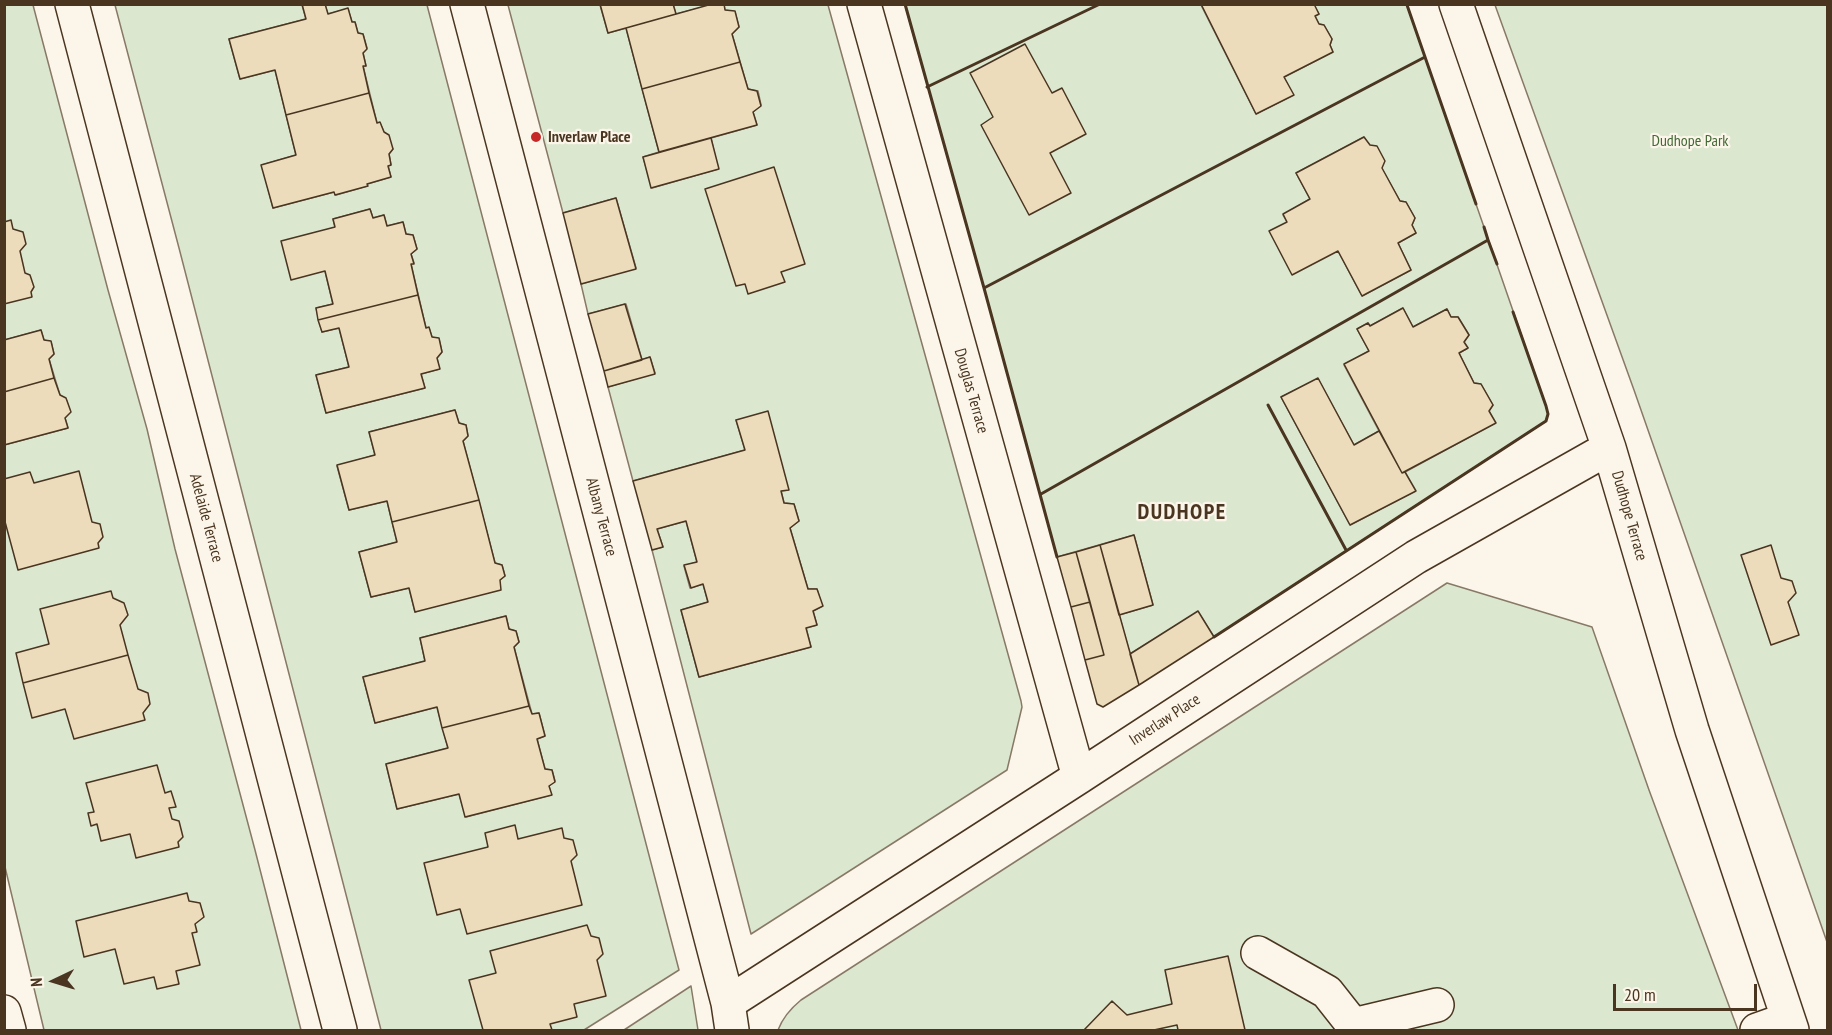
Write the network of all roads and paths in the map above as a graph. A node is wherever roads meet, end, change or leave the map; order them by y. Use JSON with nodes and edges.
{"nodes":[{"id":1,"x":72,"y":4,"type":"edge"},
{"id":2,"x":467,"y":4,"type":"edge"},
{"id":3,"x":864,"y":4,"type":"edge"},
{"id":4,"x":1456,"y":4,"type":"edge"},
{"id":5,"x":1609,"y":448,"type":"junction"},
{"id":6,"x":1079,"y":777,"type":"junction"},
{"id":7,"x":1258,"y":953,"type":"dead end"},
{"id":8,"x":1437,"y":1005,"type":"dead end"},
{"id":9,"x":4,"y":1012,"type":"edge"},
{"id":10,"x":730,"y":1017,"type":"edge"},
{"id":11,"x":1790,"y":1025,"type":"edge"},
{"id":12,"x":1354,"y":1028,"type":"edge"},
{"id":13,"x":9,"y":1030,"type":"edge"},
{"id":14,"x":340,"y":1030,"type":"edge"},
{"id":15,"x":1757,"y":1030,"type":"edge"}],
"edges":[{"from":1,"to":14,"type":"street","name":"Adelaide Terrace"},
{"from":2,"to":10,"type":"street","name":"Albany Terrace"},
{"from":3,"to":6,"type":"street","name":"Douglas Terrace"},
{"from":4,"to":5,"type":"street","name":"Dudhope Terrace"},
{"from":5,"to":6,"type":"street","name":"Inverlaw Place"},
{"from":5,"to":11,"type":"street","name":"Dudhope Terrace"},
{"from":6,"to":10,"type":"street","name":"Inverlaw Place"},
{"from":7,"to":12,"type":"street"},
{"from":8,"to":12,"type":"street"},
{"from":9,"to":13,"type":"street"},
{"from":11,"to":15,"type":"street"}]}
